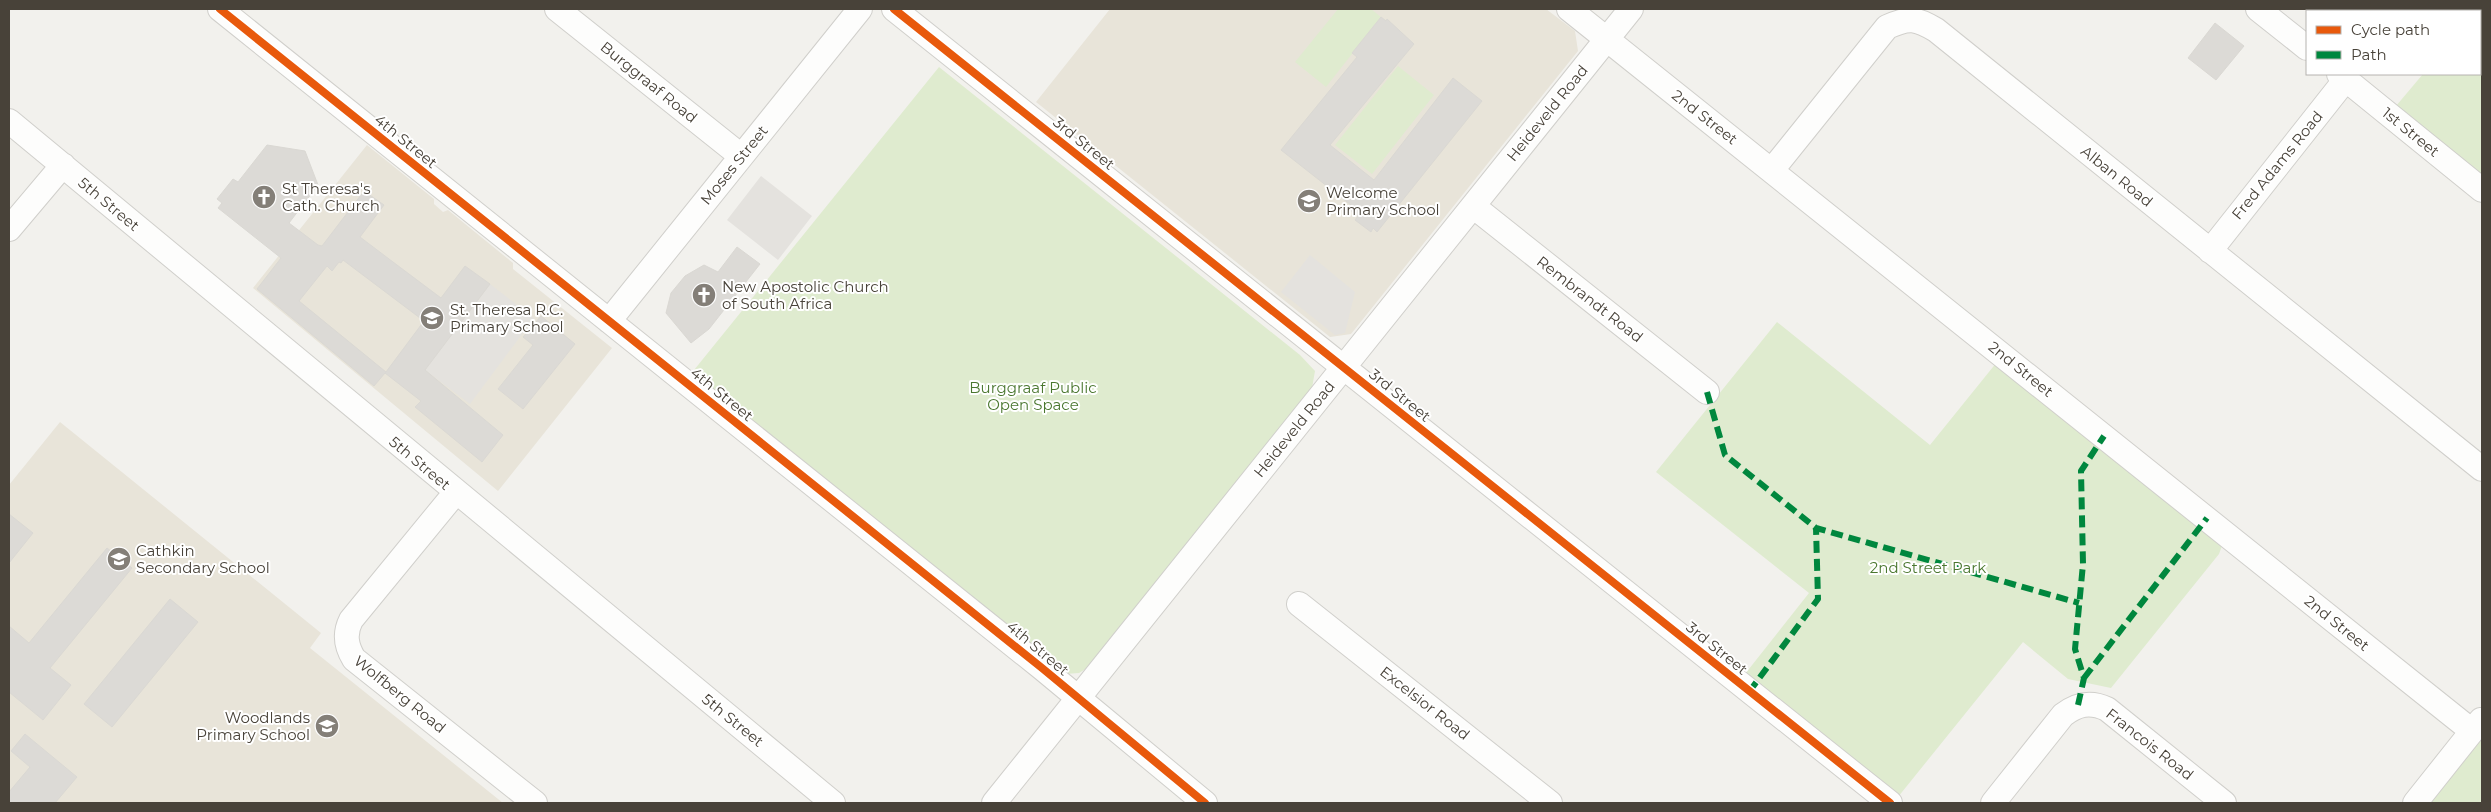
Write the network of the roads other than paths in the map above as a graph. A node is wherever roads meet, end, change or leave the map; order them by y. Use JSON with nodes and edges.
{"nodes":[{"id":1,"x":220,"y":9,"type":"edge"},
{"id":2,"x":557,"y":9,"type":"edge"},
{"id":3,"x":860,"y":9,"type":"edge"},
{"id":4,"x":894,"y":9,"type":"edge"},
{"id":5,"x":1569,"y":9,"type":"edge"},
{"id":6,"x":1631,"y":9,"type":"edge"},
{"id":7,"x":2258,"y":9,"type":"edge"},
{"id":8,"x":1607,"y":39,"type":"junction"},
{"id":9,"x":2306,"y":47,"type":"edge"},
{"id":10,"x":2342,"y":76,"type":"edge"},
{"id":11,"x":9,"y":121,"type":"edge"},
{"id":12,"x":741,"y":156,"type":"junction"},
{"id":13,"x":63,"y":165,"type":"junction"},
{"id":14,"x":1772,"y":170,"type":"junction"},
{"id":15,"x":2482,"y":190,"type":"edge"},
{"id":16,"x":1473,"y":206,"type":"junction"},
{"id":17,"x":9,"y":229,"type":"edge"},
{"id":18,"x":2210,"y":251,"type":"junction"},
{"id":19,"x":609,"y":321,"type":"junction"},
{"id":20,"x":1343,"y":367,"type":"junction"},
{"id":21,"x":1707,"y":392,"type":"dead end"},
{"id":22,"x":2482,"y":469,"type":"edge"},
{"id":23,"x":456,"y":492,"type":"junction"},
{"id":24,"x":1299,"y":604,"type":"dead end"},
{"id":25,"x":1077,"y":700,"type":"junction"},
{"id":26,"x":2477,"y":725,"type":"edge"},
{"id":27,"x":1525,"y":796,"type":"edge"},
{"id":28,"x":535,"y":803,"type":"edge"},
{"id":29,"x":833,"y":803,"type":"edge"},
{"id":30,"x":994,"y":803,"type":"edge"},
{"id":31,"x":1205,"y":803,"type":"edge"},
{"id":32,"x":1550,"y":803,"type":"edge"},
{"id":33,"x":1890,"y":803,"type":"edge"},
{"id":34,"x":1993,"y":803,"type":"edge"},
{"id":35,"x":2224,"y":803,"type":"edge"},
{"id":36,"x":2415,"y":803,"type":"edge"}],
"edges":[{"from":1,"to":19,"type":"street","name":"4th Street"},
{"from":2,"to":12,"type":"street","name":"Burggraaf Road"},
{"from":3,"to":12,"type":"street","name":"Moses Street"},
{"from":4,"to":20,"type":"street","name":"3rd Street"},
{"from":5,"to":8,"type":"street","name":"2nd Street"},
{"from":6,"to":8,"type":"street","name":"Heideveld Road"},
{"from":7,"to":9,"type":"street"},
{"from":8,"to":14,"type":"street","name":"2nd Street"},
{"from":8,"to":16,"type":"street","name":"Heideveld Road"},
{"from":10,"to":15,"type":"street","name":"1st Street"},
{"from":10,"to":18,"type":"street","name":"Fred Adams Road"},
{"from":11,"to":13,"type":"street","name":"5th Street"},
{"from":12,"to":19,"type":"street","name":"Moses Street"},
{"from":13,"to":17,"type":"street"},
{"from":13,"to":23,"type":"street","name":"5th Street"},
{"from":14,"to":18,"type":"street","name":"Alban Road"},
{"from":14,"to":26,"type":"street","name":"2nd Street"},
{"from":16,"to":20,"type":"street","name":"Heideveld Road"},
{"from":16,"to":21,"type":"street","name":"Rembrandt Road"},
{"from":18,"to":22,"type":"street","name":"Alban Road"},
{"from":19,"to":25,"type":"street","name":"4th Street"},
{"from":20,"to":25,"type":"street","name":"Heideveld Road"},
{"from":20,"to":33,"type":"street","name":"3rd Street"},
{"from":23,"to":28,"type":"street","name":"Wolfberg Road"},
{"from":23,"to":29,"type":"street","name":"5th Street"},
{"from":24,"to":27,"type":"street","name":"Excelsior Road"},
{"from":25,"to":30,"type":"street","name":"Heideveld Road"},
{"from":25,"to":31,"type":"street","name":"4th Street"},
{"from":26,"to":36,"type":"street"},
{"from":27,"to":32,"type":"street","name":"Excelsior Road"},
{"from":34,"to":35,"type":"street","name":"Francois Road"}]}
